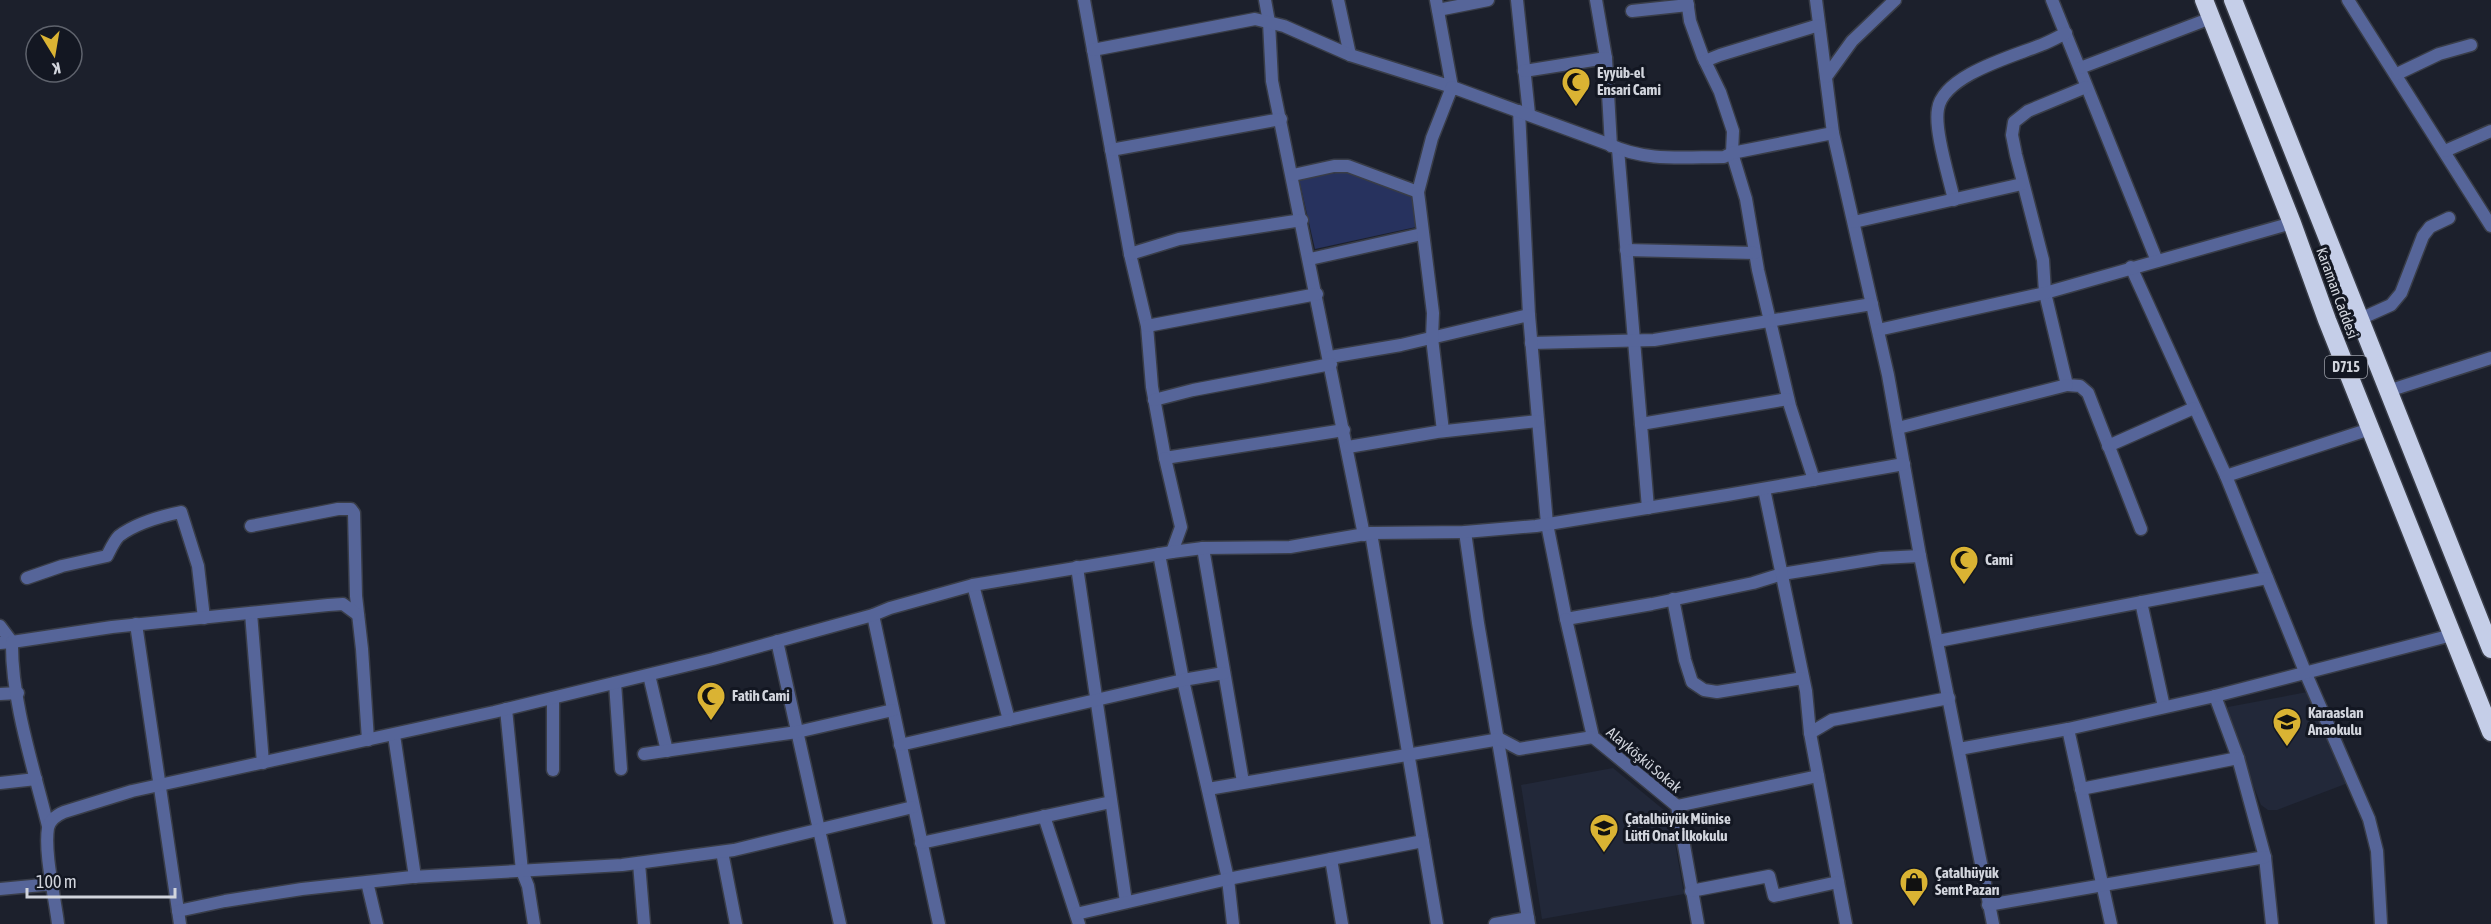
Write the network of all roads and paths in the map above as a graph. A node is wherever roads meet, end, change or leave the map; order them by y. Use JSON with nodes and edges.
{"nodes":[{"id":1,"x":1084,"y":0,"type":"edge"},
{"id":2,"x":1265,"y":0,"type":"edge"},
{"id":3,"x":1338,"y":0,"type":"edge"},
{"id":4,"x":1488,"y":0,"type":"edge"},
{"id":5,"x":1517,"y":0,"type":"edge"},
{"id":6,"x":1596,"y":0,"type":"edge"},
{"id":7,"x":1816,"y":0,"type":"edge"},
{"id":8,"x":1895,"y":0,"type":"edge"},
{"id":9,"x":2052,"y":0,"type":"edge"},
{"id":10,"x":2204,"y":0,"type":"edge"},
{"id":11,"x":2233,"y":0,"type":"edge"},
{"id":12,"x":2348,"y":0,"type":"edge"},
{"id":13,"x":1687,"y":3,"type":"edge"},
{"id":14,"x":1437,"y":5,"type":"edge"},
{"id":15,"x":1632,"y":11,"type":"dead end"},
{"id":16,"x":2211,"y":18,"type":"junction"},
{"id":17,"x":1269,"y":22,"type":"junction"},
{"id":18,"x":1819,"y":25,"type":"junction"},
{"id":19,"x":2066,"y":33,"type":"junction"},
{"id":20,"x":2471,"y":45,"type":"dead end"},
{"id":21,"x":1093,"y":50,"type":"junction"},
{"id":22,"x":1350,"y":55,"type":"junction"},
{"id":23,"x":1606,"y":58,"type":"junction"},
{"id":24,"x":1705,"y":61,"type":"junction"},
{"id":25,"x":2080,"y":68,"type":"junction"},
{"id":26,"x":1524,"y":71,"type":"junction"},
{"id":27,"x":2397,"y":74,"type":"junction"},
{"id":28,"x":1826,"y":76,"type":"junction"},
{"id":29,"x":1452,"y":87,"type":"junction"},
{"id":30,"x":2086,"y":87,"type":"junction"},
{"id":31,"x":1524,"y":112,"type":"junction"},
{"id":32,"x":1281,"y":119,"type":"junction"},
{"id":33,"x":2491,"y":131,"type":"edge"},
{"id":34,"x":1833,"y":133,"type":"junction"},
{"id":35,"x":1615,"y":148,"type":"junction"},
{"id":36,"x":1111,"y":150,"type":"junction"},
{"id":37,"x":2445,"y":151,"type":"junction"},
{"id":38,"x":1732,"y":153,"type":"junction"},
{"id":39,"x":1293,"y":175,"type":"junction"},
{"id":40,"x":2022,"y":184,"type":"junction"},
{"id":41,"x":1418,"y":192,"type":"junction"},
{"id":42,"x":1954,"y":200,"type":"junction"},
{"id":43,"x":2449,"y":218,"type":"dead end"},
{"id":44,"x":1302,"y":220,"type":"junction"},
{"id":45,"x":1854,"y":222,"type":"junction"},
{"id":46,"x":2490,"y":222,"type":"edge"},
{"id":47,"x":2292,"y":223,"type":"junction"},
{"id":48,"x":1422,"y":234,"type":"junction"},
{"id":49,"x":1626,"y":250,"type":"junction"},
{"id":50,"x":1755,"y":253,"type":"junction"},
{"id":51,"x":1130,"y":254,"type":"junction"},
{"id":52,"x":1310,"y":259,"type":"junction"},
{"id":53,"x":2157,"y":261,"type":"junction"},
{"id":54,"x":2131,"y":267,"type":"junction"},
{"id":55,"x":2045,"y":293,"type":"junction"},
{"id":56,"x":1317,"y":294,"type":"junction"},
{"id":57,"x":1872,"y":304,"type":"junction"},
{"id":58,"x":1529,"y":315,"type":"junction"},
{"id":59,"x":2360,"y":319,"type":"junction"},
{"id":60,"x":1771,"y":322,"type":"junction"},
{"id":61,"x":1147,"y":326,"type":"junction"},
{"id":62,"x":1878,"y":330,"type":"junction"},
{"id":63,"x":1432,"y":338,"type":"junction"},
{"id":64,"x":1633,"y":340,"type":"junction"},
{"id":65,"x":1531,"y":344,"type":"junction"},
{"id":66,"x":2491,"y":358,"type":"edge"},
{"id":67,"x":1330,"y":361,"type":"junction"},
{"id":68,"x":2067,"y":385,"type":"junction"},
{"id":69,"x":2388,"y":391,"type":"junction"},
{"id":70,"x":1788,"y":399,"type":"junction"},
{"id":71,"x":1154,"y":400,"type":"junction"},
{"id":72,"x":2194,"y":408,"type":"junction"},
{"id":73,"x":1538,"y":421,"type":"junction"},
{"id":74,"x":1641,"y":424,"type":"junction"},
{"id":75,"x":1898,"y":428,"type":"junction"},
{"id":76,"x":2370,"y":429,"type":"junction"},
{"id":77,"x":1344,"y":430,"type":"junction"},
{"id":78,"x":1443,"y":431,"type":"junction"},
{"id":79,"x":2108,"y":446,"type":"junction"},
{"id":80,"x":1348,"y":447,"type":"junction"},
{"id":81,"x":1165,"y":458,"type":"junction"},
{"id":82,"x":1904,"y":464,"type":"junction"},
{"id":83,"x":2226,"y":476,"type":"junction"},
{"id":84,"x":1814,"y":480,"type":"junction"},
{"id":85,"x":1764,"y":489,"type":"junction"},
{"id":86,"x":1648,"y":508,"type":"junction"},
{"id":87,"x":1547,"y":524,"type":"junction"},
{"id":88,"x":250,"y":526,"type":"dead end"},
{"id":89,"x":2140,"y":529,"type":"dead end"},
{"id":90,"x":1465,"y":532,"type":"junction"},
{"id":91,"x":1368,"y":534,"type":"junction"},
{"id":92,"x":1203,"y":548,"type":"junction"},
{"id":93,"x":1172,"y":552,"type":"junction"},
{"id":94,"x":1159,"y":554,"type":"junction"},
{"id":95,"x":1920,"y":556,"type":"junction"},
{"id":96,"x":1077,"y":567,"type":"junction"},
{"id":97,"x":1782,"y":574,"type":"junction"},
{"id":98,"x":27,"y":578,"type":"dead end"},
{"id":99,"x":2267,"y":578,"type":"junction"},
{"id":100,"x":973,"y":585,"type":"junction"},
{"id":101,"x":1673,"y":599,"type":"junction"},
{"id":102,"x":2141,"y":602,"type":"junction"},
{"id":103,"x":2484,"y":612,"type":"edge"},
{"id":104,"x":251,"y":613,"type":"junction"},
{"id":105,"x":358,"y":615,"type":"junction"},
{"id":106,"x":873,"y":615,"type":"junction"},
{"id":107,"x":204,"y":618,"type":"junction"},
{"id":108,"x":1566,"y":619,"type":"junction"},
{"id":109,"x":136,"y":624,"type":"junction"},
{"id":110,"x":0,"y":626,"type":"edge"},
{"id":111,"x":2452,"y":635,"type":"junction"},
{"id":112,"x":777,"y":641,"type":"junction"},
{"id":113,"x":1938,"y":641,"type":"junction"},
{"id":114,"x":6,"y":642,"type":"edge"},
{"id":115,"x":2490,"y":646,"type":"edge"},
{"id":116,"x":1224,"y":673,"type":"junction"},
{"id":117,"x":2306,"y":674,"type":"junction"},
{"id":118,"x":649,"y":675,"type":"junction"},
{"id":119,"x":1803,"y":678,"type":"junction"},
{"id":120,"x":1183,"y":680,"type":"junction"},
{"id":121,"x":615,"y":683,"type":"junction"},
{"id":122,"x":18,"y":693,"type":"junction"},
{"id":123,"x":0,"y":694,"type":"edge"},
{"id":124,"x":2215,"y":696,"type":"junction"},
{"id":125,"x":553,"y":698,"type":"junction"},
{"id":126,"x":1949,"y":698,"type":"junction"},
{"id":127,"x":1095,"y":701,"type":"junction"},
{"id":128,"x":2164,"y":707,"type":"junction"},
{"id":129,"x":506,"y":709,"type":"junction"},
{"id":130,"x":893,"y":710,"type":"junction"},
{"id":131,"x":1009,"y":720,"type":"junction"},
{"id":132,"x":2068,"y":729,"type":"junction"},
{"id":133,"x":798,"y":732,"type":"junction"},
{"id":134,"x":2491,"y":732,"type":"edge"},
{"id":135,"x":1810,"y":733,"type":"junction"},
{"id":136,"x":394,"y":735,"type":"junction"},
{"id":137,"x":1593,"y":737,"type":"junction"},
{"id":138,"x":1500,"y":739,"type":"junction"},
{"id":139,"x":368,"y":741,"type":"junction"},
{"id":140,"x":900,"y":745,"type":"junction"},
{"id":141,"x":1959,"y":749,"type":"junction"},
{"id":142,"x":667,"y":752,"type":"junction"},
{"id":143,"x":644,"y":754,"type":"dead end"},
{"id":144,"x":1409,"y":754,"type":"junction"},
{"id":145,"x":2238,"y":759,"type":"junction"},
{"id":146,"x":263,"y":764,"type":"junction"},
{"id":147,"x":621,"y":769,"type":"dead end"},
{"id":148,"x":553,"y":770,"type":"dead end"},
{"id":149,"x":1818,"y":776,"type":"junction"},
{"id":150,"x":36,"y":779,"type":"junction"},
{"id":151,"x":1243,"y":782,"type":"junction"},
{"id":152,"x":0,"y":783,"type":"edge"},
{"id":153,"x":158,"y":785,"type":"junction"},
{"id":154,"x":1208,"y":789,"type":"junction"},
{"id":155,"x":2081,"y":789,"type":"junction"},
{"id":156,"x":1111,"y":802,"type":"junction"},
{"id":157,"x":1677,"y":806,"type":"junction"},
{"id":158,"x":913,"y":807,"type":"junction"},
{"id":159,"x":1044,"y":816,"type":"junction"},
{"id":160,"x":48,"y":826,"type":"junction"},
{"id":161,"x":821,"y":831,"type":"junction"},
{"id":162,"x":1423,"y":841,"type":"junction"},
{"id":163,"x":921,"y":843,"type":"junction"},
{"id":164,"x":722,"y":852,"type":"junction"},
{"id":165,"x":2265,"y":856,"type":"junction"},
{"id":166,"x":1331,"y":859,"type":"junction"},
{"id":167,"x":639,"y":863,"type":"junction"},
{"id":168,"x":522,"y":871,"type":"junction"},
{"id":169,"x":415,"y":877,"type":"junction"},
{"id":170,"x":1228,"y":879,"type":"junction"},
{"id":171,"x":367,"y":882,"type":"junction"},
{"id":172,"x":1838,"y":882,"type":"junction"},
{"id":173,"x":53,"y":884,"type":"junction"},
{"id":174,"x":2102,"y":885,"type":"junction"},
{"id":175,"x":0,"y":890,"type":"edge"},
{"id":176,"x":1692,"y":891,"type":"junction"},
{"id":177,"x":1126,"y":902,"type":"junction"},
{"id":178,"x":1988,"y":905,"type":"junction"},
{"id":179,"x":178,"y":911,"type":"junction"},
{"id":180,"x":1078,"y":919,"type":"edge"},
{"id":181,"x":1529,"y":921,"type":"edge"},
{"id":182,"x":58,"y":924,"type":"edge"},
{"id":183,"x":180,"y":924,"type":"edge"},
{"id":184,"x":376,"y":924,"type":"edge"},
{"id":185,"x":534,"y":924,"type":"edge"},
{"id":186,"x":644,"y":924,"type":"edge"},
{"id":187,"x":736,"y":924,"type":"edge"},
{"id":188,"x":840,"y":924,"type":"edge"},
{"id":189,"x":939,"y":924,"type":"edge"},
{"id":190,"x":1233,"y":924,"type":"edge"},
{"id":191,"x":1342,"y":924,"type":"edge"},
{"id":192,"x":1437,"y":924,"type":"edge"},
{"id":193,"x":1495,"y":924,"type":"edge"},
{"id":194,"x":1698,"y":924,"type":"edge"},
{"id":195,"x":1846,"y":924,"type":"edge"},
{"id":196,"x":1993,"y":924,"type":"edge"},
{"id":197,"x":2110,"y":924,"type":"edge"},
{"id":198,"x":2272,"y":924,"type":"edge"},
{"id":199,"x":2381,"y":924,"type":"edge"}],
"edges":[{"from":1,"to":21,"type":"street"},
{"from":2,"to":17,"type":"street"},
{"from":3,"to":22,"type":"street"},
{"from":4,"to":14,"type":"street"},
{"from":5,"to":26,"type":"street","name":"Alayköşkü Sokak"},
{"from":6,"to":23,"type":"street"},
{"from":7,"to":18,"type":"street"},
{"from":8,"to":28,"type":"street"},
{"from":9,"to":19,"type":"street"},
{"from":10,"to":16,"type":"highway","name":"Karaman Caddesi","number":"D715"},
{"from":11,"to":59,"type":"highway","name":"Karaman Caddesi","number":"D715"},
{"from":12,"to":27,"type":"street"},
{"from":13,"to":15,"type":"street"},
{"from":13,"to":24,"type":"street"},
{"from":14,"to":29,"type":"street"},
{"from":16,"to":25,"type":"street"},
{"from":16,"to":47,"type":"highway","name":"Karaman Caddesi","number":"D715"},
{"from":17,"to":21,"type":"street"},
{"from":17,"to":22,"type":"street"},
{"from":17,"to":32,"type":"street"},
{"from":18,"to":24,"type":"street"},
{"from":18,"to":28,"type":"street"},
{"from":19,"to":25,"type":"street"},
{"from":19,"to":42,"type":"street"},
{"from":20,"to":27,"type":"street"},
{"from":21,"to":36,"type":"street"},
{"from":22,"to":29,"type":"street"},
{"from":23,"to":26,"type":"street"},
{"from":23,"to":35,"type":"street"},
{"from":24,"to":38,"type":"street"},
{"from":25,"to":30,"type":"street"},
{"from":26,"to":31,"type":"street","name":"Alayköşkü Sokak"},
{"from":27,"to":37,"type":"street"},
{"from":28,"to":34,"type":"street"},
{"from":29,"to":31,"type":"street"},
{"from":29,"to":41,"type":"street"},
{"from":30,"to":40,"type":"street"},
{"from":30,"to":53,"type":"street"},
{"from":31,"to":35,"type":"street"},
{"from":31,"to":58,"type":"street","name":"Alayköşkü Sokak"},
{"from":32,"to":36,"type":"street"},
{"from":32,"to":39,"type":"street"},
{"from":33,"to":37,"type":"street"},
{"from":34,"to":38,"type":"street"},
{"from":34,"to":45,"type":"street"},
{"from":35,"to":38,"type":"street"},
{"from":35,"to":49,"type":"street"},
{"from":36,"to":51,"type":"street"},
{"from":37,"to":46,"type":"street"},
{"from":38,"to":50,"type":"street"},
{"from":39,"to":41,"type":"street"},
{"from":39,"to":44,"type":"street"},
{"from":40,"to":42,"type":"street"},
{"from":40,"to":55,"type":"street"},
{"from":41,"to":48,"type":"street"},
{"from":42,"to":45,"type":"street"},
{"from":43,"to":59,"type":"street"},
{"from":44,"to":51,"type":"street"},
{"from":44,"to":52,"type":"street"},
{"from":45,"to":57,"type":"street"},
{"from":47,"to":53,"type":"street"},
{"from":47,"to":76,"type":"highway","name":"Karaman Caddesi","number":"D715"},
{"from":48,"to":52,"type":"street"},
{"from":48,"to":63,"type":"street"},
{"from":49,"to":50,"type":"street"},
{"from":49,"to":64,"type":"street"},
{"from":50,"to":60,"type":"street"},
{"from":51,"to":61,"type":"street"},
{"from":52,"to":56,"type":"street"},
{"from":53,"to":54,"type":"street"},
{"from":54,"to":55,"type":"street"},
{"from":54,"to":72,"type":"street"},
{"from":55,"to":62,"type":"street"},
{"from":55,"to":68,"type":"street"},
{"from":56,"to":61,"type":"street"},
{"from":56,"to":67,"type":"street"},
{"from":57,"to":60,"type":"street"},
{"from":57,"to":62,"type":"street"},
{"from":58,"to":63,"type":"street"},
{"from":58,"to":65,"type":"street","name":"Alayköşkü Sokak"},
{"from":59,"to":69,"type":"highway","name":"Karaman Caddesi","number":"D715"},
{"from":60,"to":64,"type":"street"},
{"from":60,"to":70,"type":"street"},
{"from":61,"to":71,"type":"street"},
{"from":62,"to":75,"type":"street"},
{"from":63,"to":67,"type":"street"},
{"from":63,"to":78,"type":"street"},
{"from":64,"to":65,"type":"street"},
{"from":64,"to":74,"type":"street"},
{"from":65,"to":73,"type":"street","name":"Alayköşkü Sokak"},
{"from":66,"to":69,"type":"street"},
{"from":67,"to":71,"type":"street"},
{"from":67,"to":77,"type":"street"},
{"from":68,"to":75,"type":"street"},
{"from":68,"to":79,"type":"street"},
{"from":69,"to":103,"type":"highway","name":"Karaman Caddesi","number":"D715"},
{"from":70,"to":74,"type":"street"},
{"from":70,"to":84,"type":"street"},
{"from":71,"to":81,"type":"street"},
{"from":72,"to":79,"type":"street"},
{"from":72,"to":83,"type":"street"},
{"from":73,"to":78,"type":"street"},
{"from":73,"to":87,"type":"street","name":"Alayköşkü Sokak"},
{"from":74,"to":86,"type":"street"},
{"from":75,"to":82,"type":"street"},
{"from":76,"to":83,"type":"street"},
{"from":76,"to":111,"type":"highway","name":"Karaman Caddesi","number":"D715"},
{"from":77,"to":80,"type":"street"},
{"from":77,"to":81,"type":"street"},
{"from":78,"to":80,"type":"street"},
{"from":79,"to":89,"type":"street"},
{"from":80,"to":91,"type":"street"},
{"from":81,"to":93,"type":"street"},
{"from":82,"to":84,"type":"street"},
{"from":82,"to":95,"type":"street"},
{"from":83,"to":99,"type":"street"},
{"from":84,"to":85,"type":"street"},
{"from":85,"to":86,"type":"street"},
{"from":85,"to":97,"type":"street"},
{"from":86,"to":87,"type":"street"},
{"from":87,"to":90,"type":"street"},
{"from":87,"to":108,"type":"street","name":"Alayköşkü Sokak"},
{"from":88,"to":105,"type":"street"},
{"from":90,"to":91,"type":"street"},
{"from":90,"to":138,"type":"street"},
{"from":91,"to":92,"type":"street"},
{"from":91,"to":144,"type":"street"},
{"from":92,"to":93,"type":"street"},
{"from":92,"to":116,"type":"street"},
{"from":93,"to":94,"type":"street"},
{"from":94,"to":96,"type":"street"},
{"from":94,"to":120,"type":"street"},
{"from":95,"to":97,"type":"street"},
{"from":95,"to":113,"type":"street"},
{"from":96,"to":100,"type":"street"},
{"from":96,"to":127,"type":"street"},
{"from":97,"to":101,"type":"street"},
{"from":97,"to":119,"type":"street"},
{"from":98,"to":107,"type":"street"},
{"from":99,"to":102,"type":"street"},
{"from":99,"to":117,"type":"street"},
{"from":100,"to":106,"type":"street"},
{"from":100,"to":131,"type":"street"},
{"from":101,"to":108,"type":"street"},
{"from":101,"to":119,"type":"street"},
{"from":102,"to":113,"type":"street"},
{"from":102,"to":128,"type":"street"},
{"from":103,"to":115,"type":"highway","name":"Karaman Caddesi","number":"D715"},
{"from":104,"to":105,"type":"street"},
{"from":104,"to":107,"type":"street"},
{"from":104,"to":146,"type":"street"},
{"from":105,"to":139,"type":"street"},
{"from":106,"to":112,"type":"street"},
{"from":106,"to":130,"type":"street"},
{"from":107,"to":109,"type":"street"},
{"from":108,"to":137,"type":"street","name":"Alayköşkü Sokak"},
{"from":109,"to":114,"type":"street"},
{"from":109,"to":153,"type":"street"},
{"from":110,"to":114,"type":"street"},
{"from":111,"to":117,"type":"street"},
{"from":111,"to":134,"type":"highway","name":"Karaman Caddesi","number":"D715"},
{"from":112,"to":118,"type":"street"},
{"from":112,"to":133,"type":"street"},
{"from":113,"to":126,"type":"street"},
{"from":114,"to":122,"type":"street"},
{"from":116,"to":120,"type":"street"},
{"from":116,"to":151,"type":"street"},
{"from":117,"to":124,"type":"street"},
{"from":117,"to":199,"type":"street"},
{"from":118,"to":121,"type":"street"},
{"from":118,"to":142,"type":"street"},
{"from":119,"to":135,"type":"street"},
{"from":120,"to":127,"type":"street"},
{"from":120,"to":154,"type":"street"},
{"from":121,"to":125,"type":"street"},
{"from":121,"to":147,"type":"street"},
{"from":122,"to":123,"type":"street"},
{"from":122,"to":150,"type":"street"},
{"from":124,"to":128,"type":"street"},
{"from":124,"to":145,"type":"street"},
{"from":125,"to":129,"type":"street"},
{"from":125,"to":148,"type":"street"},
{"from":126,"to":135,"type":"street"},
{"from":126,"to":141,"type":"street"},
{"from":127,"to":131,"type":"street"},
{"from":127,"to":156,"type":"street"},
{"from":128,"to":132,"type":"street"},
{"from":129,"to":136,"type":"street"},
{"from":129,"to":168,"type":"street"},
{"from":130,"to":133,"type":"street"},
{"from":130,"to":140,"type":"street"},
{"from":131,"to":140,"type":"street"},
{"from":132,"to":141,"type":"street"},
{"from":132,"to":155,"type":"street"},
{"from":133,"to":142,"type":"street"},
{"from":133,"to":161,"type":"street"},
{"from":135,"to":149,"type":"street"},
{"from":136,"to":139,"type":"street"},
{"from":136,"to":169,"type":"street"},
{"from":137,"to":138,"type":"street"},
{"from":137,"to":157,"type":"street","name":"Alayköşkü Sokak"},
{"from":138,"to":144,"type":"street"},
{"from":138,"to":181,"type":"street"},
{"from":139,"to":146,"type":"street"},
{"from":140,"to":158,"type":"street"},
{"from":141,"to":178,"type":"street"},
{"from":142,"to":143,"type":"street"},
{"from":144,"to":151,"type":"street"},
{"from":144,"to":162,"type":"street"},
{"from":145,"to":155,"type":"street"},
{"from":145,"to":165,"type":"street"},
{"from":146,"to":153,"type":"street"},
{"from":149,"to":157,"type":"street"},
{"from":149,"to":172,"type":"street"},
{"from":150,"to":152,"type":"street"},
{"from":150,"to":160,"type":"street"},
{"from":151,"to":154,"type":"street"},
{"from":153,"to":160,"type":"street"},
{"from":153,"to":179,"type":"street"},
{"from":154,"to":170,"type":"street"},
{"from":155,"to":174,"type":"street"},
{"from":156,"to":159,"type":"street"},
{"from":156,"to":177,"type":"street"},
{"from":157,"to":176,"type":"street","name":"Alayköşkü Sokak"},
{"from":158,"to":161,"type":"street"},
{"from":158,"to":163,"type":"street"},
{"from":159,"to":163,"type":"street"},
{"from":159,"to":180,"type":"street"},
{"from":160,"to":173,"type":"street"},
{"from":161,"to":164,"type":"street"},
{"from":161,"to":188,"type":"street"},
{"from":162,"to":166,"type":"street"},
{"from":162,"to":192,"type":"street"},
{"from":163,"to":189,"type":"street"},
{"from":164,"to":167,"type":"street"},
{"from":164,"to":187,"type":"street"},
{"from":165,"to":174,"type":"street"},
{"from":165,"to":198,"type":"street"},
{"from":166,"to":170,"type":"street"},
{"from":166,"to":191,"type":"street"},
{"from":167,"to":168,"type":"street"},
{"from":167,"to":186,"type":"street"},
{"from":168,"to":169,"type":"street"},
{"from":168,"to":185,"type":"street"},
{"from":169,"to":171,"type":"street"},
{"from":170,"to":177,"type":"street"},
{"from":170,"to":190,"type":"street"},
{"from":171,"to":179,"type":"street"},
{"from":171,"to":184,"type":"street"},
{"from":172,"to":176,"type":"street"},
{"from":172,"to":195,"type":"street"},
{"from":173,"to":175,"type":"street"},
{"from":173,"to":182,"type":"street"},
{"from":174,"to":178,"type":"street"},
{"from":174,"to":197,"type":"street"},
{"from":176,"to":194,"type":"street","name":"Alayköşkü Sokak"},
{"from":177,"to":180,"type":"street"},
{"from":178,"to":196,"type":"street"},
{"from":179,"to":183,"type":"street"},
{"from":181,"to":193,"type":"street"}]}
